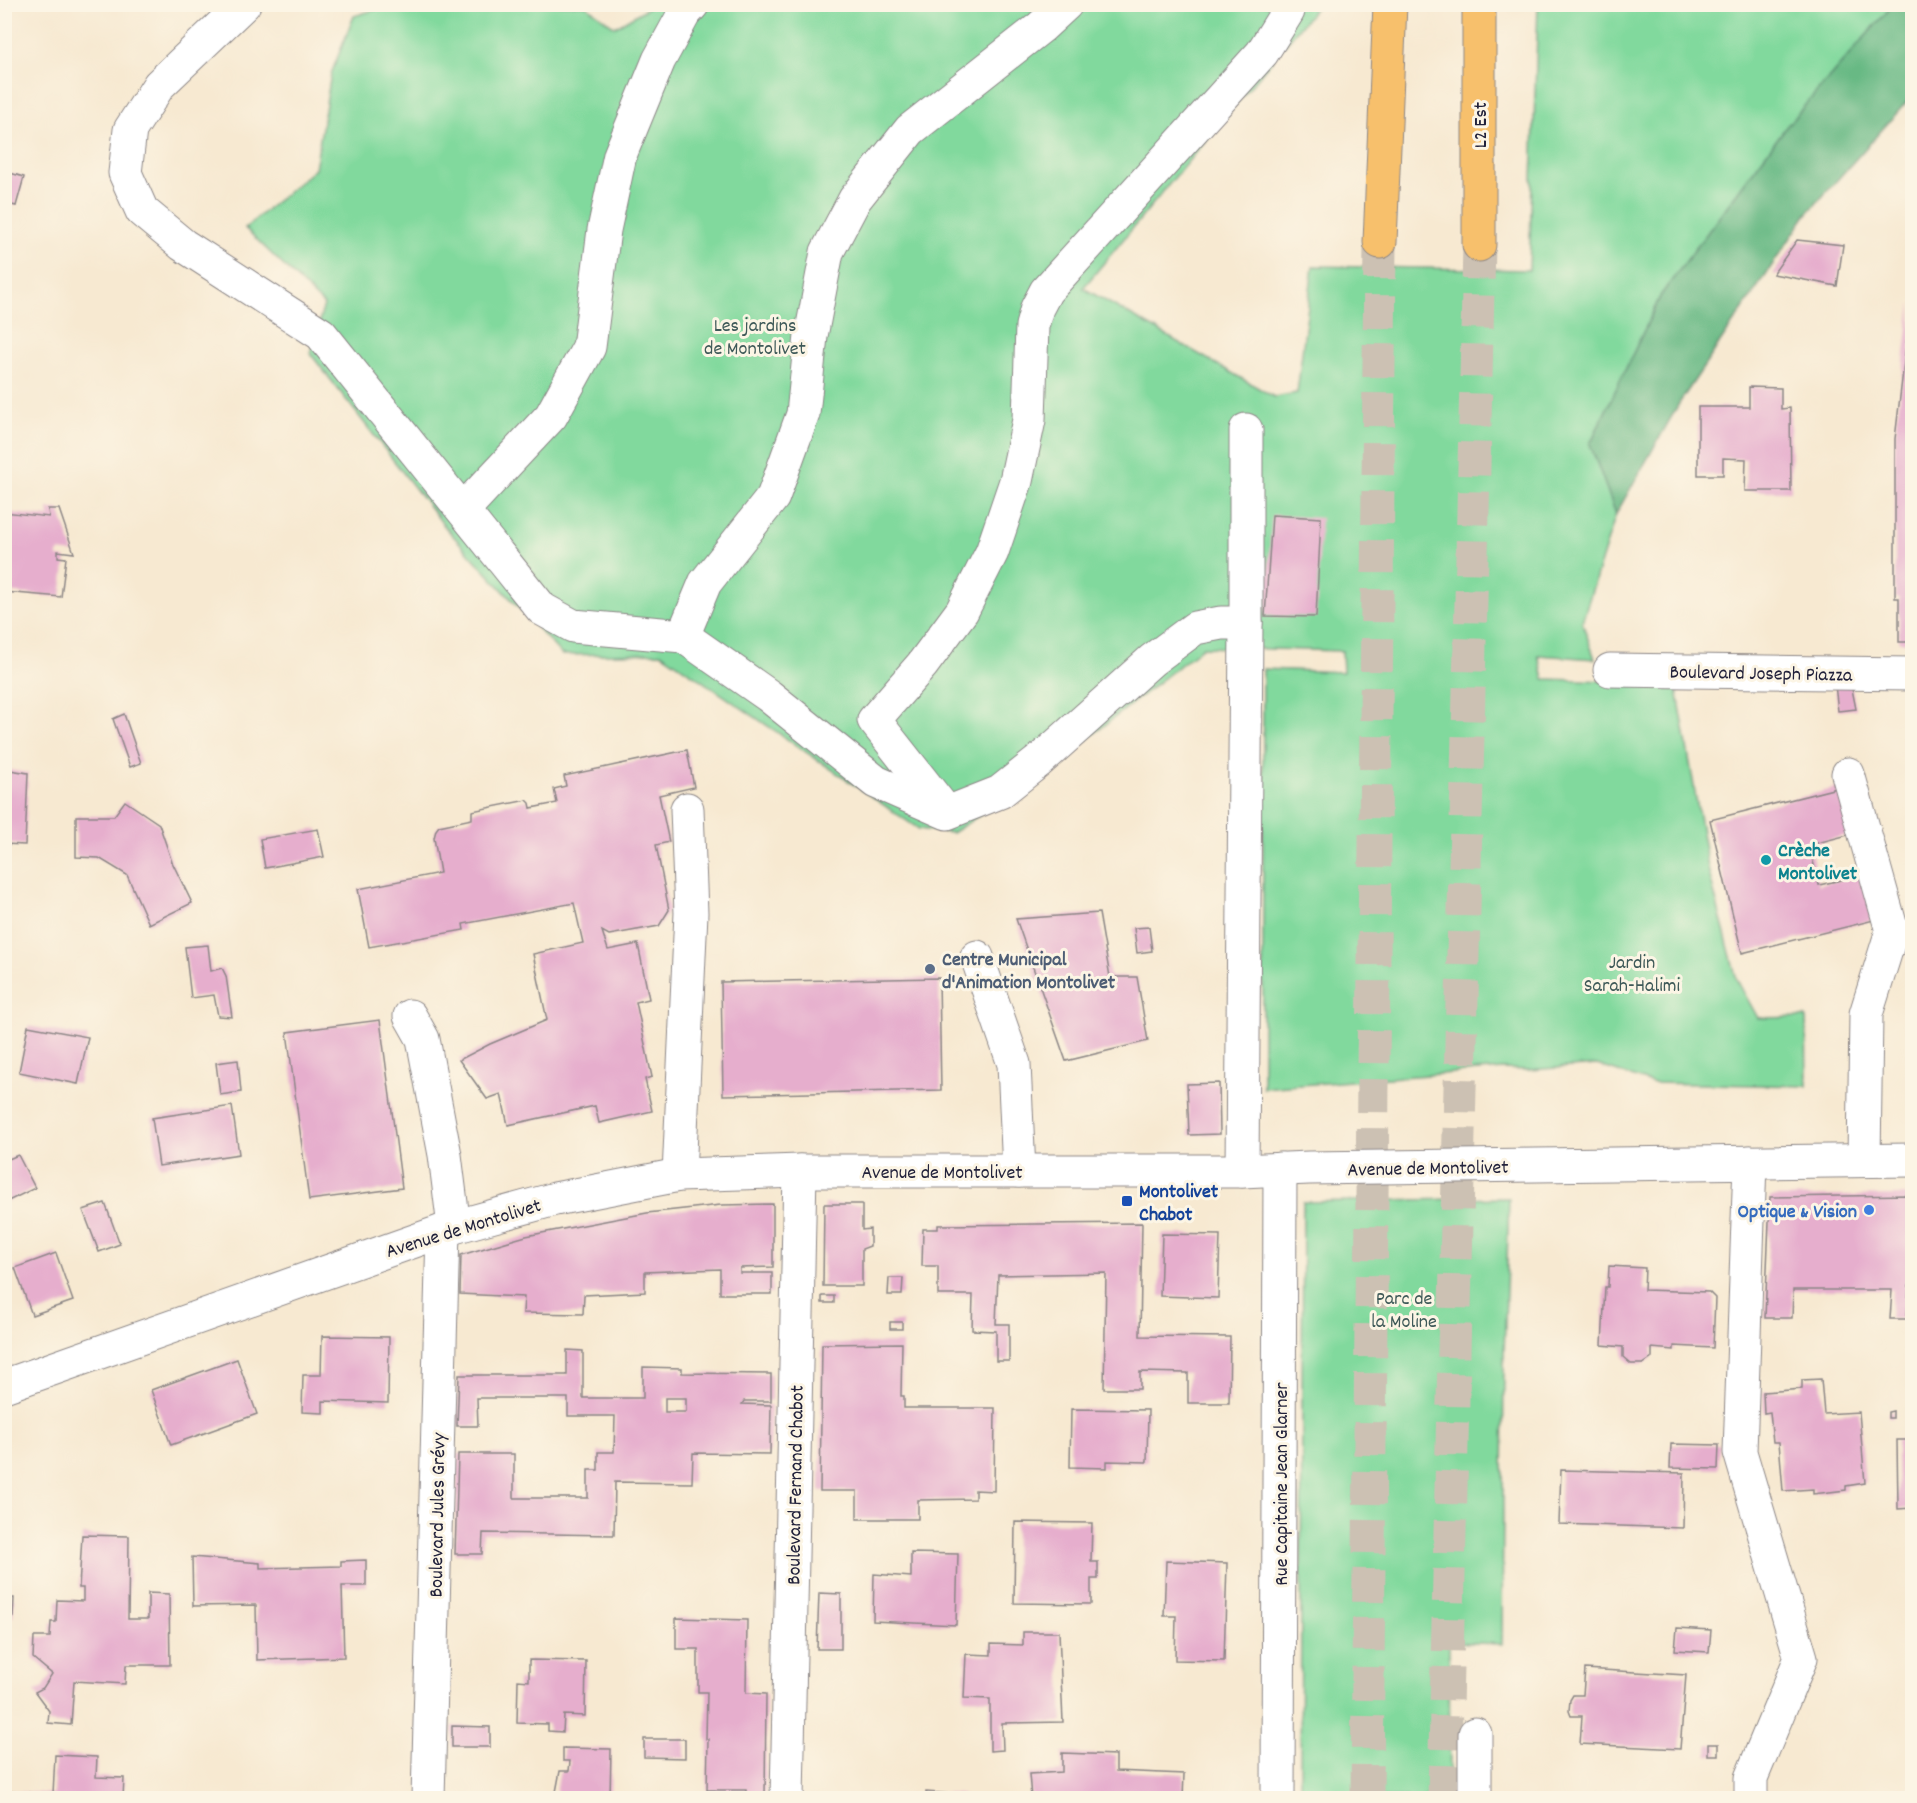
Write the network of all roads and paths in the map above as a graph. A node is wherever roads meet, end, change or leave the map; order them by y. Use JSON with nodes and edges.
{"nodes":[{"id":1,"x":244,"y":4,"type":"edge"},
{"id":2,"x":693,"y":4,"type":"edge"},
{"id":3,"x":1066,"y":4,"type":"edge"},
{"id":4,"x":1289,"y":4,"type":"edge"},
{"id":5,"x":1390,"y":4,"type":"edge"},
{"id":6,"x":1479,"y":4,"type":"edge"},
{"id":7,"x":1380,"y":242,"type":"tunnel mouth"},
{"id":8,"x":1479,"y":245,"type":"tunnel mouth"},
{"id":9,"x":1246,"y":430,"type":"dead end"},
{"id":10,"x":463,"y":510,"type":"junction"},
{"id":11,"x":1246,"y":622,"type":"junction"},
{"id":12,"x":683,"y":636,"type":"junction"},
{"id":13,"x":1610,"y":670,"type":"dead end"},
{"id":14,"x":1912,"y":674,"type":"edge"},
{"id":15,"x":1848,"y":774,"type":"dead end"},
{"id":16,"x":687,"y":809,"type":"dead end"},
{"id":17,"x":947,"y":813,"type":"junction"},
{"id":18,"x":977,"y":957,"type":"dead end"},
{"id":19,"x":410,"y":1016,"type":"dead end"},
{"id":20,"x":1864,"y":1160,"type":"junction"},
{"id":21,"x":1912,"y":1160,"type":"edge"},
{"id":22,"x":1750,"y":1162,"type":"junction"},
{"id":23,"x":1280,"y":1169,"type":"junction"},
{"id":24,"x":1019,"y":1171,"type":"junction"},
{"id":25,"x":1242,"y":1171,"type":"junction"},
{"id":26,"x":800,"y":1172,"type":"junction"},
{"id":27,"x":679,"y":1175,"type":"junction"},
{"id":28,"x":448,"y":1229,"type":"junction"},
{"id":29,"x":4,"y":1386,"type":"edge"},
{"id":30,"x":1475,"y":1734,"type":"dead end"},
{"id":31,"x":428,"y":1798,"type":"edge"},
{"id":32,"x":787,"y":1798,"type":"edge"},
{"id":33,"x":1278,"y":1798,"type":"edge"},
{"id":34,"x":1475,"y":1798,"type":"edge"},
{"id":35,"x":1751,"y":1798,"type":"edge"}],
"edges":[{"from":1,"to":10,"type":"street"},
{"from":2,"to":10,"type":"street"},
{"from":3,"to":12,"type":"street"},
{"from":4,"to":17,"type":"street"},
{"from":5,"to":7,"type":"highway"},
{"from":6,"to":8,"type":"highway","name":"L2 Est"},
{"from":9,"to":11,"type":"street"},
{"from":10,"to":12,"type":"street"},
{"from":11,"to":17,"type":"street"},
{"from":11,"to":25,"type":"street"},
{"from":12,"to":17,"type":"street"},
{"from":13,"to":14,"type":"street","name":"Boulevard Joseph Piazza"},
{"from":15,"to":20,"type":"street"},
{"from":16,"to":27,"type":"street"},
{"from":18,"to":24,"type":"street"},
{"from":19,"to":28,"type":"street","name":"Boulevard Jules Grévy"},
{"from":20,"to":21,"type":"street","name":"Avenue de Montolivet"},
{"from":20,"to":22,"type":"street","name":"Avenue de Montolivet"},
{"from":22,"to":23,"type":"street","name":"Avenue de Montolivet"},
{"from":22,"to":35,"type":"street"},
{"from":23,"to":25,"type":"street","name":"Avenue de Montolivet"},
{"from":23,"to":33,"type":"street","name":"Rue Capitaine Jean Glarner"},
{"from":24,"to":25,"type":"street","name":"Avenue de Montolivet"},
{"from":24,"to":26,"type":"street","name":"Avenue de Montolivet"},
{"from":26,"to":27,"type":"street","name":"Avenue de Montolivet"},
{"from":26,"to":32,"type":"street","name":"Boulevard Fernand Chabot"},
{"from":27,"to":28,"type":"street","name":"Avenue de Montolivet"},
{"from":28,"to":29,"type":"street","name":"Avenue de Montolivet"},
{"from":28,"to":31,"type":"street","name":"Boulevard Jules Grévy"},
{"from":30,"to":34,"type":"street"}]}
